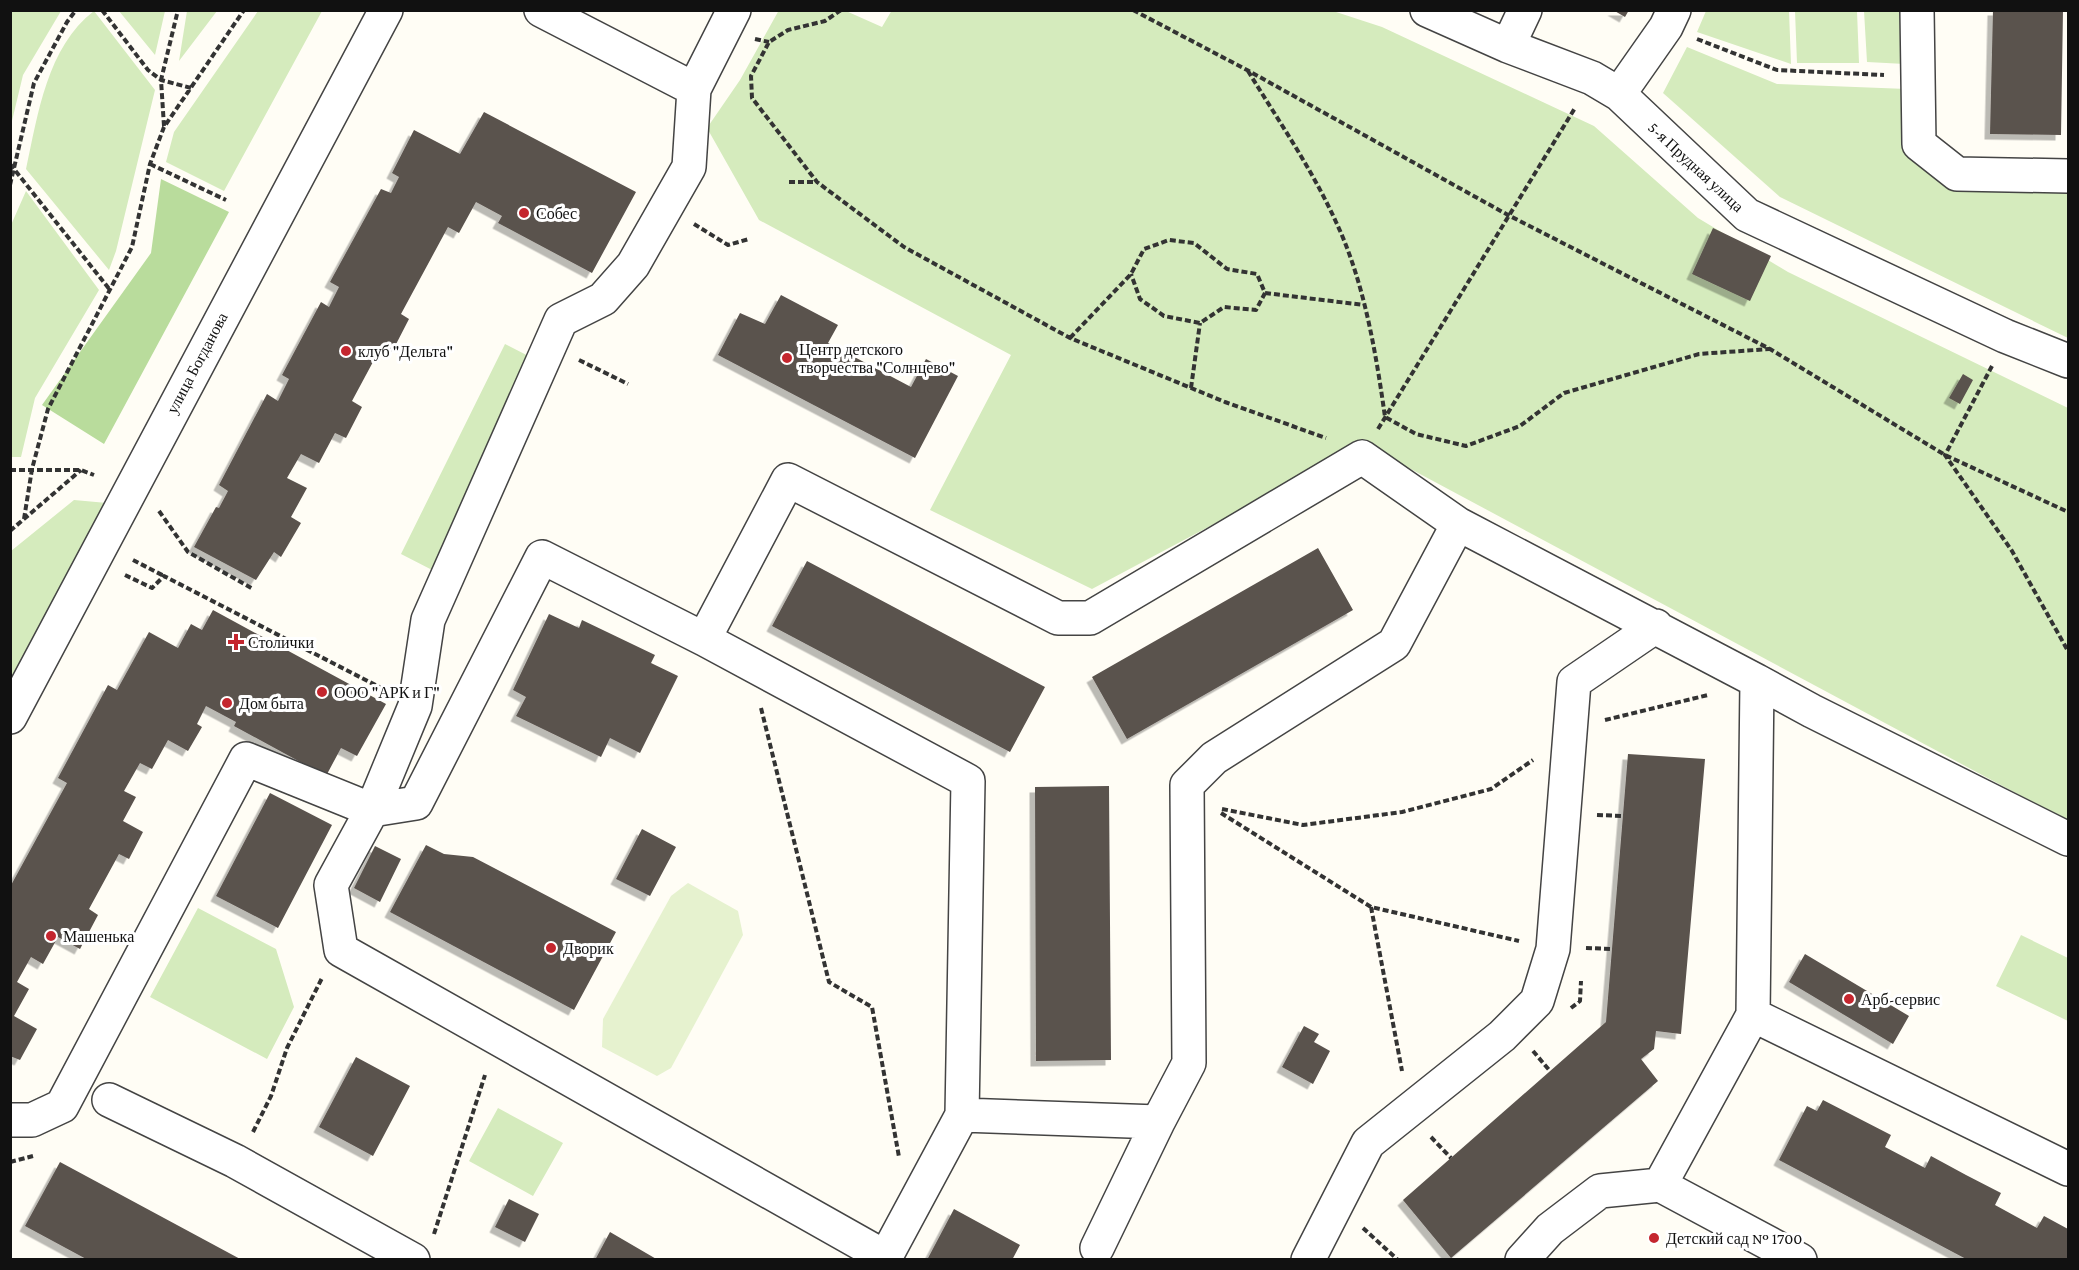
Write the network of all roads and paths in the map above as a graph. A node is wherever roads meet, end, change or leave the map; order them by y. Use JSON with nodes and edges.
{"nodes":[{"id":1,"x":76,"y":10,"type":"edge"},
{"id":2,"x":102,"y":10,"type":"edge"},
{"id":3,"x":178,"y":10,"type":"edge"},
{"id":4,"x":244,"y":10,"type":"edge"},
{"id":5,"x":386,"y":10,"type":"edge"},
{"id":6,"x":541,"y":10,"type":"edge"},
{"id":7,"x":734,"y":10,"type":"edge"},
{"id":8,"x":841,"y":10,"type":"edge"},
{"id":9,"x":1133,"y":10,"type":"edge"},
{"id":10,"x":1427,"y":10,"type":"edge"},
{"id":11,"x":1525,"y":10,"type":"edge"},
{"id":12,"x":1917,"y":10,"type":"edge"},
{"id":13,"x":1670,"y":19,"type":"edge"},
{"id":14,"x":1508,"y":46,"type":"junction"},
{"id":15,"x":1247,"y":70,"type":"junction"},
{"id":16,"x":1918,"y":77,"type":"junction"},
{"id":17,"x":161,"y":80,"type":"junction"},
{"id":18,"x":191,"y":88,"type":"junction"},
{"id":19,"x":694,"y":89,"type":"junction"},
{"id":20,"x":1619,"y":94,"type":"junction"},
{"id":21,"x":1574,"y":108,"type":"dead end"},
{"id":22,"x":164,"y":127,"type":"junction"},
{"id":23,"x":10,"y":164,"type":"edge"},
{"id":24,"x":150,"y":164,"type":"junction"},
{"id":25,"x":15,"y":169,"type":"junction"},
{"id":26,"x":2068,"y":176,"type":"edge"},
{"id":27,"x":789,"y":182,"type":"dead end"},
{"id":28,"x":817,"y":182,"type":"junction"},
{"id":29,"x":10,"y":185,"type":"edge"},
{"id":30,"x":225,"y":200,"type":"dead end"},
{"id":31,"x":1508,"y":215,"type":"junction"},
{"id":32,"x":693,"y":224,"type":"dead end"},
{"id":33,"x":749,"y":239,"type":"dead end"},
{"id":34,"x":1131,"y":274,"type":"junction"},
{"id":35,"x":110,"y":290,"type":"junction"},
{"id":36,"x":1265,"y":293,"type":"junction"},
{"id":37,"x":1364,"y":305,"type":"junction"},
{"id":38,"x":1200,"y":323,"type":"junction"},
{"id":39,"x":2005,"y":336,"type":"junction"},
{"id":40,"x":1070,"y":338,"type":"junction"},
{"id":41,"x":1770,"y":349,"type":"junction"},
{"id":42,"x":576,"y":359,"type":"dead end"},
{"id":43,"x":2068,"y":361,"type":"edge"},
{"id":44,"x":628,"y":384,"type":"dead end"},
{"id":45,"x":1191,"y":388,"type":"junction"},
{"id":46,"x":1385,"y":417,"type":"junction"},
{"id":47,"x":1373,"y":437,"type":"dead end"},
{"id":48,"x":1336,"y":442,"type":"dead end"},
{"id":49,"x":1946,"y":455,"type":"junction"},
{"id":50,"x":32,"y":469,"type":"junction"},
{"id":51,"x":10,"y":470,"type":"edge"},
{"id":52,"x":81,"y":470,"type":"junction"},
{"id":53,"x":94,"y":475,"type":"dead end"},
{"id":54,"x":159,"y":511,"type":"dead end"},
{"id":55,"x":2068,"y":512,"type":"edge"},
{"id":56,"x":24,"y":519,"type":"junction"},
{"id":57,"x":1458,"y":524,"type":"junction"},
{"id":58,"x":10,"y":531,"type":"edge"},
{"id":59,"x":130,"y":558,"type":"dead end"},
{"id":60,"x":122,"y":573,"type":"dead end"},
{"id":61,"x":164,"y":576,"type":"junction"},
{"id":62,"x":253,"y":589,"type":"dead end"},
{"id":63,"x":1656,"y":626,"type":"junction"},
{"id":64,"x":704,"y":639,"type":"junction"},
{"id":65,"x":2068,"y":651,"type":"edge"},
{"id":66,"x":750,"y":664,"type":"junction"},
{"id":67,"x":1757,"y":681,"type":"junction"},
{"id":68,"x":1719,"y":692,"type":"dead end"},
{"id":69,"x":415,"y":706,"type":"junction"},
{"id":70,"x":1600,"y":712,"type":"dead end"},
{"id":71,"x":10,"y":717,"type":"edge"},
{"id":72,"x":1570,"y":734,"type":"junction"},
{"id":73,"x":1187,"y":785,"type":"junction"},
{"id":74,"x":1211,"y":807,"type":"junction"},
{"id":75,"x":372,"y":810,"type":"junction"},
{"id":76,"x":1593,"y":814,"type":"dead end"},
{"id":77,"x":1623,"y":816,"type":"dead end"},
{"id":78,"x":2068,"y":839,"type":"edge"},
{"id":79,"x":1371,"y":907,"type":"junction"},
{"id":80,"x":1568,"y":948,"type":"junction"},
{"id":81,"x":1612,"y":949,"type":"dead end"},
{"id":82,"x":341,"y":950,"type":"junction"},
{"id":83,"x":1753,"y":1015,"type":"junction"},
{"id":84,"x":1528,"y":1046,"type":"dead end"},
{"id":85,"x":1550,"y":1071,"type":"dead end"},
{"id":86,"x":484,"y":1074,"type":"dead end"},
{"id":87,"x":109,"y":1100,"type":"dead end"},
{"id":88,"x":962,"y":1116,"type":"junction"},
{"id":89,"x":261,"y":1117,"type":"dead end"},
{"id":90,"x":10,"y":1120,"type":"edge"},
{"id":91,"x":1158,"y":1122,"type":"junction"},
{"id":92,"x":1418,"y":1122,"type":"junction"},
{"id":93,"x":1450,"y":1158,"type":"dead end"},
{"id":94,"x":2068,"y":1169,"type":"edge"},
{"id":95,"x":1660,"y":1185,"type":"junction"},
{"id":96,"x":910,"y":1212,"type":"junction"},
{"id":97,"x":423,"y":1248,"type":"edge"},
{"id":98,"x":1097,"y":1248,"type":"dead end"},
{"id":99,"x":1784,"y":1256,"type":"edge"},
{"id":100,"x":884,"y":1258,"type":"edge"},
{"id":101,"x":1308,"y":1260,"type":"edge"},
{"id":102,"x":1522,"y":1260,"type":"edge"}],
"edges":[{"from":1,"to":25,"type":"path"},
{"from":2,"to":17,"type":"path"},
{"from":3,"to":17,"type":"path"},
{"from":4,"to":18,"type":"path"},
{"from":5,"to":71,"type":"street","name":"улица Богданова"},
{"from":6,"to":19,"type":"street"},
{"from":7,"to":19,"type":"street"},
{"from":8,"to":28,"type":"path"},
{"from":9,"to":15,"type":"path"},
{"from":10,"to":14,"type":"street","name":"5-я Прудная улица"},
{"from":11,"to":14,"type":"street"},
{"from":12,"to":16,"type":"street"},
{"from":13,"to":16,"type":"path"},
{"from":13,"to":20,"type":"street"},
{"from":14,"to":20,"type":"street","name":"5-я Прудная улица"},
{"from":15,"to":31,"type":"path"},
{"from":15,"to":37,"type":"path"},
{"from":16,"to":26,"type":"street"},
{"from":17,"to":18,"type":"path"},
{"from":17,"to":22,"type":"path"},
{"from":18,"to":22,"type":"path"},
{"from":19,"to":69,"type":"street"},
{"from":20,"to":39,"type":"street","name":"5-я Прудная улица"},
{"from":21,"to":31,"type":"path"},
{"from":22,"to":24,"type":"path"},
{"from":23,"to":25,"type":"path"},
{"from":24,"to":30,"type":"path"},
{"from":24,"to":35,"type":"path"},
{"from":25,"to":29,"type":"path"},
{"from":25,"to":35,"type":"path"},
{"from":27,"to":28,"type":"path"},
{"from":28,"to":40,"type":"path"},
{"from":31,"to":41,"type":"path"},
{"from":31,"to":46,"type":"path"},
{"from":32,"to":33,"type":"path"},
{"from":34,"to":36,"type":"path"},
{"from":34,"to":38,"type":"path"},
{"from":34,"to":40,"type":"path"},
{"from":35,"to":50,"type":"path"},
{"from":36,"to":37,"type":"path"},
{"from":36,"to":38,"type":"path"},
{"from":37,"to":46,"type":"path"},
{"from":38,"to":45,"type":"path"},
{"from":39,"to":43,"type":"street","name":"5-я Прудная улица"},
{"from":39,"to":49,"type":"path"},
{"from":40,"to":45,"type":"path"},
{"from":41,"to":46,"type":"path"},
{"from":41,"to":49,"type":"path"},
{"from":42,"to":44,"type":"path"},
{"from":45,"to":48,"type":"path"},
{"from":46,"to":47,"type":"path"},
{"from":49,"to":55,"type":"path"},
{"from":49,"to":65,"type":"path"},
{"from":50,"to":51,"type":"path"},
{"from":50,"to":52,"type":"path"},
{"from":50,"to":56,"type":"path"},
{"from":52,"to":53,"type":"path"},
{"from":52,"to":56,"type":"path"},
{"from":54,"to":62,"type":"path"},
{"from":56,"to":58,"type":"path"},
{"from":57,"to":63,"type":"street"},
{"from":57,"to":64,"type":"street"},
{"from":57,"to":73,"type":"street"},
{"from":59,"to":61,"type":"path"},
{"from":60,"to":61,"type":"path"},
{"from":61,"to":69,"type":"path"},
{"from":63,"to":67,"type":"street"},
{"from":63,"to":72,"type":"street"},
{"from":64,"to":66,"type":"street"},
{"from":64,"to":75,"type":"street"},
{"from":66,"to":88,"type":"street"},
{"from":66,"to":96,"type":"path"},
{"from":67,"to":78,"type":"street"},
{"from":67,"to":83,"type":"street"},
{"from":68,"to":70,"type":"path"},
{"from":69,"to":75,"type":"street"},
{"from":72,"to":74,"type":"path"},
{"from":72,"to":80,"type":"street"},
{"from":73,"to":74,"type":"street"},
{"from":73,"to":91,"type":"street"},
{"from":74,"to":79,"type":"path"},
{"from":75,"to":82,"type":"street"},
{"from":75,"to":90,"type":"street"},
{"from":76,"to":77,"type":"path"},
{"from":79,"to":80,"type":"path"},
{"from":79,"to":92,"type":"path"},
{"from":80,"to":81,"type":"path"},
{"from":80,"to":92,"type":"street"},
{"from":82,"to":89,"type":"path"},
{"from":82,"to":100,"type":"street"},
{"from":83,"to":94,"type":"street"},
{"from":83,"to":95,"type":"street"},
{"from":84,"to":85,"type":"path"},
{"from":86,"to":97,"type":"path"},
{"from":87,"to":97,"type":"street"},
{"from":88,"to":91,"type":"street"},
{"from":88,"to":96,"type":"street"},
{"from":91,"to":98,"type":"street"},
{"from":92,"to":93,"type":"path"},
{"from":92,"to":101,"type":"street"},
{"from":95,"to":99,"type":"street"},
{"from":95,"to":102,"type":"street"},
{"from":96,"to":100,"type":"street"}]}
